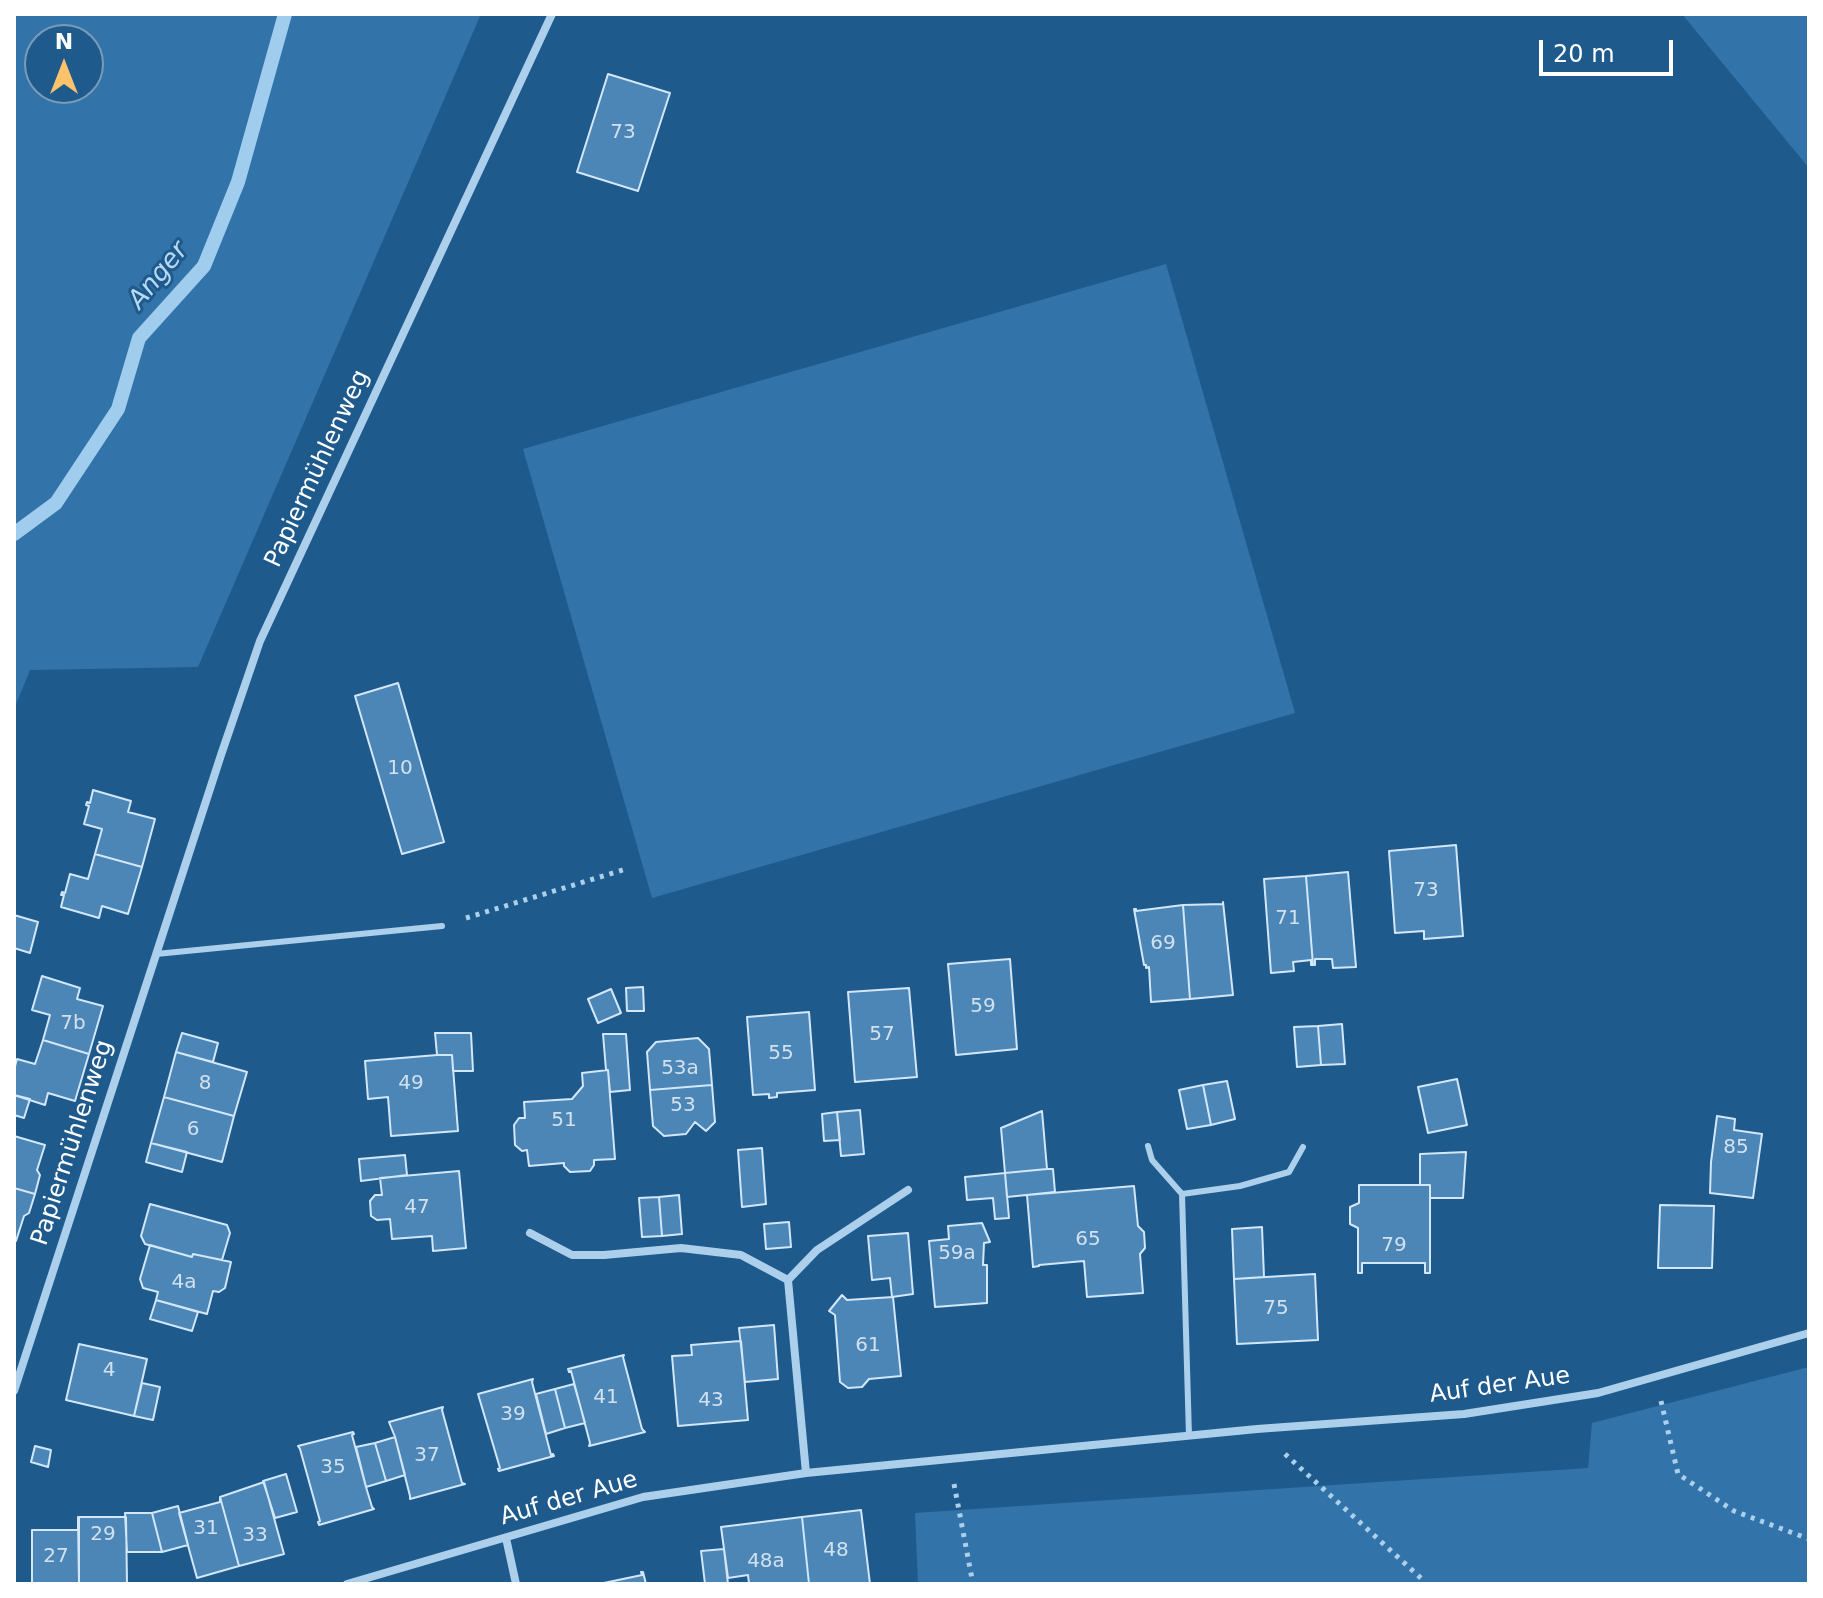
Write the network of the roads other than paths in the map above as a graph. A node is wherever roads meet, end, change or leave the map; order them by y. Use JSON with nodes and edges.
{"nodes":[{"id":1,"x":552,"y":14,"type":"edge"},
{"id":2,"x":442,"y":926,"type":"road end"},
{"id":3,"x":156,"y":954,"type":"junction"},
{"id":4,"x":1148,"y":1146,"type":"dead end"},
{"id":5,"x":1303,"y":1147,"type":"dead end"},
{"id":6,"x":908,"y":1190,"type":"dead end"},
{"id":7,"x":1182,"y":1194,"type":"junction"},
{"id":8,"x":530,"y":1233,"type":"dead end"},
{"id":9,"x":788,"y":1280,"type":"junction"},
{"id":10,"x":1809,"y":1333,"type":"edge"},
{"id":11,"x":14,"y":1391,"type":"edge"},
{"id":12,"x":1189,"y":1436,"type":"junction"},
{"id":13,"x":806,"y":1473,"type":"junction"},
{"id":14,"x":506,"y":1538,"type":"junction"},
{"id":15,"x":347,"y":1584,"type":"edge"},
{"id":16,"x":516,"y":1584,"type":"edge"}],
"edges":[{"from":1,"to":3,"type":"street","name":"Papiermühlenweg"},
{"from":2,"to":3,"type":"lane"},
{"from":3,"to":11,"type":"street","name":"Papiermühlenweg"},
{"from":4,"to":7,"type":"lane"},
{"from":5,"to":7,"type":"lane"},
{"from":6,"to":9,"type":"street"},
{"from":7,"to":12,"type":"lane"},
{"from":8,"to":9,"type":"street"},
{"from":9,"to":13,"type":"street"},
{"from":10,"to":12,"type":"street","name":"Auf der Aue"},
{"from":12,"to":13,"type":"street","name":"Auf der Aue"},
{"from":13,"to":14,"type":"street","name":"Auf der Aue"},
{"from":14,"to":15,"type":"street","name":"Auf der Aue"},
{"from":14,"to":16,"type":"street"}]}
